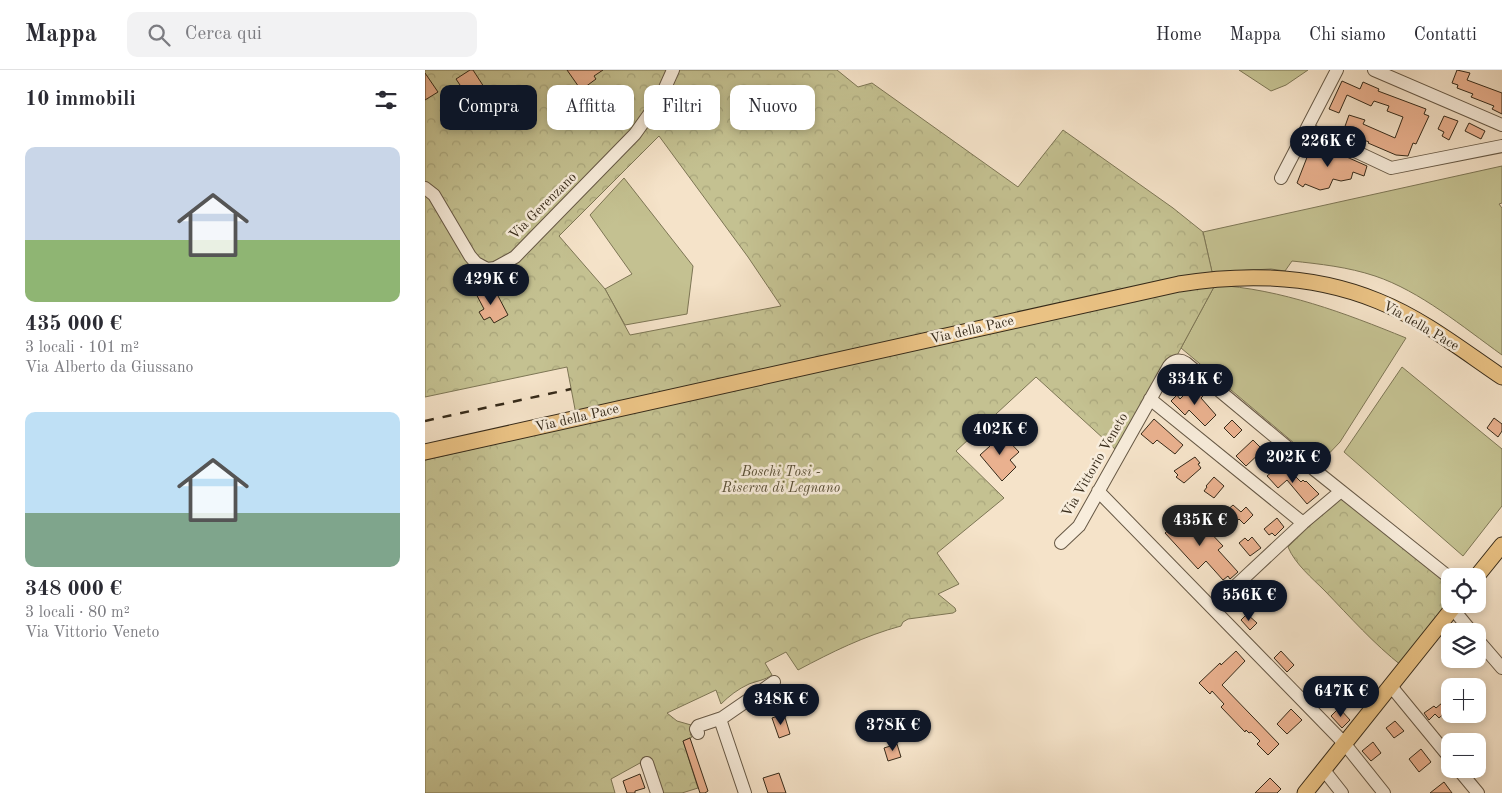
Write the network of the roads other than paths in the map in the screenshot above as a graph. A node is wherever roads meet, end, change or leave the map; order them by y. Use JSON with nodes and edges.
{"nodes":[{"id":1,"x":673,"y":70,"type":"edge"},
{"id":2,"x":1337,"y":70,"type":"edge"},
{"id":3,"x":1374,"y":70,"type":"edge"},
{"id":4,"x":1502,"y":125,"type":"edge"},
{"id":5,"x":1308,"y":128,"type":"junction"},
{"id":6,"x":1502,"y":146,"type":"edge"},
{"id":7,"x":1281,"y":178,"type":"dead end"},
{"id":8,"x":425,"y":188,"type":"edge"},
{"id":9,"x":1502,"y":377,"type":"edge"},
{"id":10,"x":1150,"y":399,"type":"junction"},
{"id":11,"x":425,"y":452,"type":"edge"},
{"id":12,"x":1098,"y":491,"type":"junction"},
{"id":13,"x":1341,"y":491,"type":"junction"},
{"id":14,"x":1303,"y":523,"type":"junction"},
{"id":15,"x":1061,"y":543,"type":"dead end"},
{"id":16,"x":1502,"y":545,"type":"edge"},
{"id":17,"x":1483,"y":568,"type":"edge"},
{"id":18,"x":1441,"y":571,"type":"edge"},
{"id":19,"x":1229,"y":592,"type":"dead end"},
{"id":20,"x":1448,"y":613,"type":"edge"},
{"id":21,"x":1486,"y":649,"type":"edge"},
{"id":22,"x":1502,"y":668,"type":"edge"},
{"id":23,"x":774,"y":682,"type":"dead end"},
{"id":24,"x":1390,"y":685,"type":"junction"},
{"id":25,"x":722,"y":718,"type":"junction"},
{"id":26,"x":698,"y":733,"type":"dead end"},
{"id":27,"x":1344,"y":743,"type":"junction"},
{"id":28,"x":1441,"y":747,"type":"edge"},
{"id":29,"x":647,"y":763,"type":"dead end"},
{"id":30,"x":1323,"y":770,"type":"junction"},
{"id":31,"x":1466,"y":778,"type":"edge"},
{"id":32,"x":657,"y":793,"type":"edge"},
{"id":33,"x":745,"y":793,"type":"edge"},
{"id":34,"x":1305,"y":793,"type":"edge"},
{"id":35,"x":1342,"y":793,"type":"edge"},
{"id":36,"x":1384,"y":793,"type":"edge"},
{"id":37,"x":1478,"y":793,"type":"edge"}],
"edges":[{"from":1,"to":8,"type":"street","name":"Via Gerenzano"},
{"from":2,"to":5,"type":"street"},
{"from":3,"to":4,"type":"street"},
{"from":5,"to":6,"type":"street"},
{"from":5,"to":7,"type":"street"},
{"from":9,"to":11,"type":"main road","name":"Via della Pace"},
{"from":10,"to":12,"type":"street","name":"Via Vittorio Veneto"},
{"from":10,"to":13,"type":"street","name":"Via Vittorio Veneto"},
{"from":10,"to":14,"type":"street"},
{"from":12,"to":15,"type":"street","name":"Via Vittorio Veneto"},
{"from":12,"to":27,"type":"street"},
{"from":13,"to":14,"type":"street"},
{"from":13,"to":18,"type":"street","name":"Via Vittorio Veneto"},
{"from":14,"to":19,"type":"street"},
{"from":16,"to":17,"type":"main road"},
{"from":20,"to":24,"type":"main road"},
{"from":21,"to":22,"type":"street"},
{"from":23,"to":25,"type":"street"},
{"from":24,"to":27,"type":"main road"},
{"from":24,"to":28,"type":"street"},
{"from":25,"to":26,"type":"street"},
{"from":25,"to":33,"type":"street"},
{"from":27,"to":30,"type":"main road"},
{"from":27,"to":36,"type":"street"},
{"from":29,"to":32,"type":"street"},
{"from":30,"to":34,"type":"main road"},
{"from":30,"to":35,"type":"street"},
{"from":31,"to":37,"type":"street"}]}
